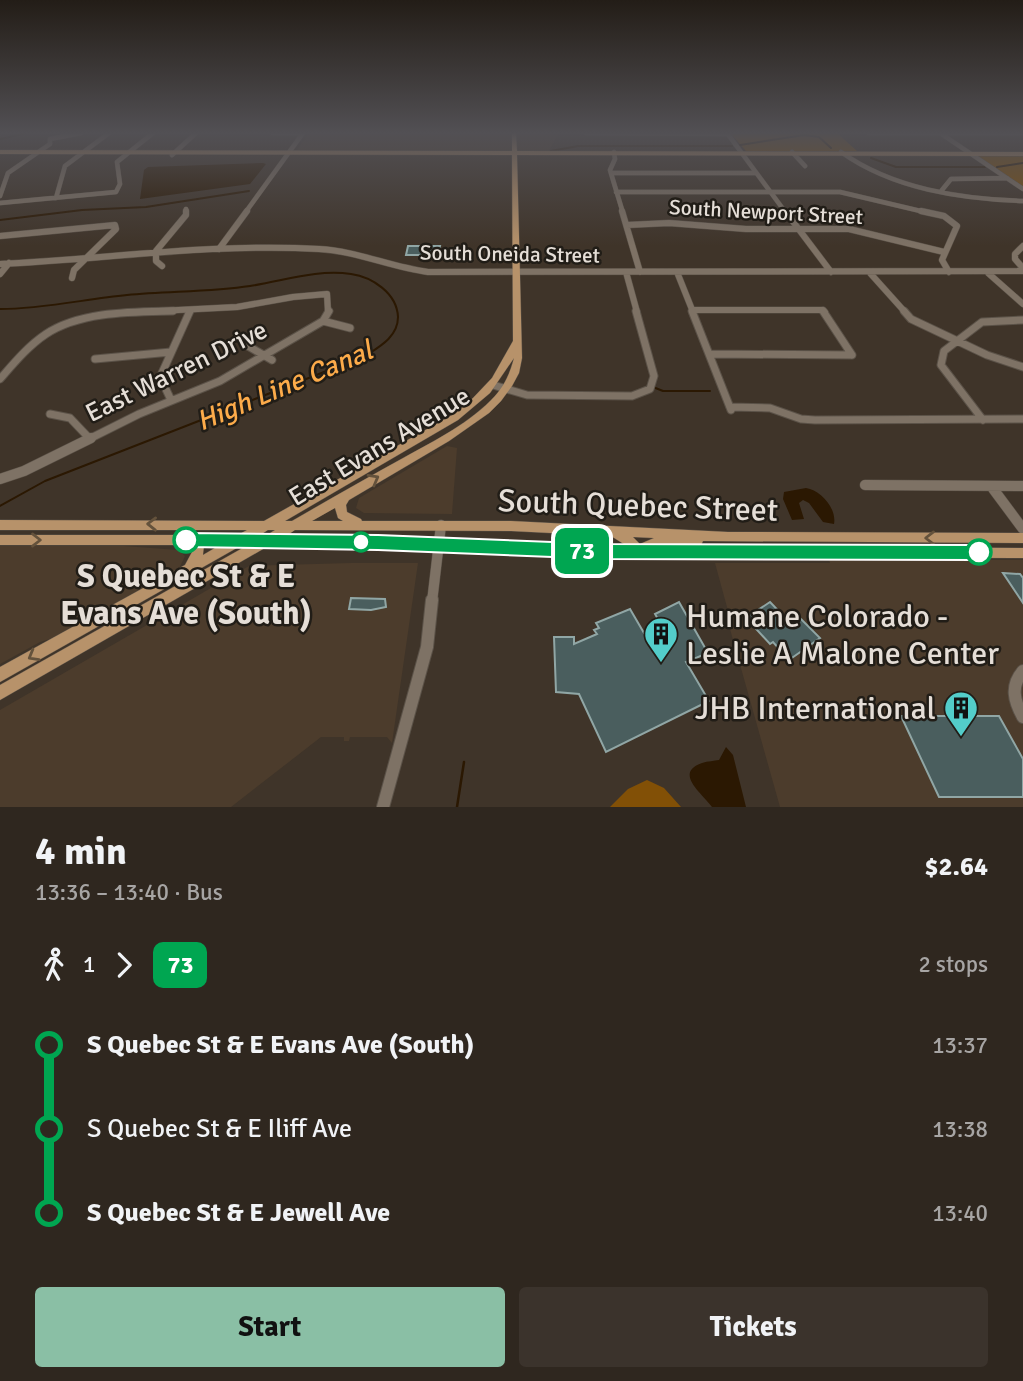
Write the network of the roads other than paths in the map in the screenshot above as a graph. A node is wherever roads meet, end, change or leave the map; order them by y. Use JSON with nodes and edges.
{"nodes":[{"id":1,"x":11,"y":171,"type":"edge"},
{"id":2,"x":63,"y":171,"type":"edge"},
{"id":3,"x":118,"y":171,"type":"edge"},
{"id":4,"x":276,"y":171,"type":"edge"},
{"id":5,"x":514,"y":171,"type":"edge"},
{"id":6,"x":869,"y":171,"type":"edge"},
{"id":7,"x":996,"y":171,"type":"edge"},
{"id":8,"x":611,"y":173,"type":"joint"},
{"id":9,"x":756,"y":173,"type":"joint"},
{"id":10,"x":1007,"y":178,"type":"junction"},
{"id":11,"x":1023,"y":189,"type":"edge"},
{"id":12,"x":942,"y":190,"type":"junction"},
{"id":13,"x":616,"y":192,"type":"junction"},
{"id":14,"x":771,"y":192,"type":"junction"},
{"id":15,"x":0,"y":196,"type":"edge"},
{"id":16,"x":56,"y":198,"type":"junction"},
{"id":17,"x":1023,"y":201,"type":"edge"},
{"id":18,"x":0,"y":203,"type":"edge"},
{"id":19,"x":186,"y":209,"type":"dead end"},
{"id":20,"x":627,"y":225,"type":"junction"},
{"id":21,"x":798,"y":228,"type":"junction"},
{"id":22,"x":0,"y":236,"type":"edge"},
{"id":23,"x":1023,"y":246,"type":"edge"},
{"id":24,"x":219,"y":249,"type":"junction"},
{"id":25,"x":156,"y":251,"type":"junction"},
{"id":26,"x":944,"y":252,"type":"junction"},
{"id":27,"x":84,"y":260,"type":"junction"},
{"id":28,"x":9,"y":263,"type":"junction"},
{"id":29,"x":0,"y":264,"type":"edge"},
{"id":30,"x":162,"y":266,"type":"dead end"},
{"id":31,"x":1023,"y":270,"type":"edge"},
{"id":32,"x":515,"y":272,"type":"junction"},
{"id":33,"x":626,"y":272,"type":"junction"},
{"id":34,"x":640,"y":272,"type":"junction"},
{"id":35,"x":677,"y":272,"type":"junction"},
{"id":36,"x":831,"y":272,"type":"junction"},
{"id":37,"x":948,"y":272,"type":"junction"},
{"id":38,"x":870,"y":273,"type":"junction"},
{"id":39,"x":988,"y":273,"type":"junction"},
{"id":40,"x":0,"y":274,"type":"edge"},
{"id":41,"x":72,"y":278,"type":"dead end"},
{"id":42,"x":1023,"y":304,"type":"edge"},
{"id":43,"x":692,"y":310,"type":"junction"},
{"id":44,"x":190,"y":311,"type":"junction"},
{"id":45,"x":323,"y":320,"type":"junction"},
{"id":46,"x":1023,"y":320,"type":"edge"},
{"id":47,"x":350,"y":328,"type":"dead end"},
{"id":48,"x":956,"y":341,"type":"junction"},
{"id":49,"x":248,"y":346,"type":"dead end"},
{"id":50,"x":171,"y":352,"type":"junction"},
{"id":51,"x":709,"y":354,"type":"junction"},
{"id":52,"x":269,"y":358,"type":"junction"},
{"id":53,"x":95,"y":359,"type":"dead end"},
{"id":54,"x":1023,"y":367,"type":"edge"},
{"id":55,"x":0,"y":379,"type":"edge"},
{"id":56,"x":498,"y":387,"type":"junction"},
{"id":57,"x":171,"y":400,"type":"junction"},
{"id":58,"x":50,"y":414,"type":"dead end"},
{"id":59,"x":1023,"y":419,"type":"edge"},
{"id":60,"x":983,"y":420,"type":"junction"},
{"id":61,"x":90,"y":439,"type":"junction"},
{"id":62,"x":0,"y":479,"type":"edge"},
{"id":63,"x":865,"y":485,"type":"dead end"},
{"id":64,"x":991,"y":486,"type":"junction"},
{"id":65,"x":1023,"y":486,"type":"edge"},
{"id":66,"x":346,"y":496,"type":"junction"},
{"id":67,"x":269,"y":524,"type":"junction"},
{"id":68,"x":294,"y":524,"type":"junction"},
{"id":69,"x":0,"y":525,"type":"edge"},
{"id":70,"x":441,"y":525,"type":"junction"},
{"id":71,"x":382,"y":526,"type":"junction"},
{"id":72,"x":603,"y":529,"type":"junction"},
{"id":73,"x":1023,"y":529,"type":"edge"},
{"id":74,"x":728,"y":537,"type":"junction"},
{"id":75,"x":1023,"y":538,"type":"edge"},
{"id":76,"x":0,"y":540,"type":"edge"},
{"id":77,"x":198,"y":540,"type":"junction"},
{"id":78,"x":242,"y":540,"type":"junction"},
{"id":79,"x":266,"y":540,"type":"junction"},
{"id":80,"x":439,"y":545,"type":"junction"},
{"id":81,"x":640,"y":552,"type":"junction"},
{"id":82,"x":1023,"y":553,"type":"edge"},
{"id":83,"x":188,"y":570,"type":"junction"},
{"id":84,"x":1023,"y":670,"type":"edge"},
{"id":85,"x":0,"y":676,"type":"edge"},
{"id":86,"x":0,"y":693,"type":"edge"},
{"id":87,"x":1022,"y":716,"type":"edge"},
{"id":88,"x":383,"y":807,"type":"edge"}],
"edges":[{"from":1,"to":15,"type":"street"},
{"from":2,"to":16,"type":"street"},
{"from":3,"to":16,"type":"street"},
{"from":4,"to":24,"type":"street"},
{"from":5,"to":32,"type":"main road","name":"East Evans Avenue"},
{"from":6,"to":12,"type":"street"},
{"from":7,"to":10,"type":"street"},
{"from":8,"to":9,"type":"street"},
{"from":8,"to":13,"type":"street"},
{"from":9,"to":14,"type":"street"},
{"from":10,"to":11,"type":"street"},
{"from":10,"to":12,"type":"street"},
{"from":12,"to":17,"type":"street"},
{"from":13,"to":14,"type":"street"},
{"from":13,"to":20,"type":"street"},
{"from":14,"to":21,"type":"street"},
{"from":14,"to":26,"type":"street"},
{"from":16,"to":18,"type":"street"},
{"from":19,"to":25,"type":"street"},
{"from":20,"to":21,"type":"street","name":"South Newport Street"},
{"from":20,"to":34,"type":"street"},
{"from":21,"to":26,"type":"street","name":"South Newport Street"},
{"from":21,"to":36,"type":"street"},
{"from":22,"to":27,"type":"street"},
{"from":23,"to":31,"type":"street"},
{"from":24,"to":25,"type":"street","name":"South Oneida Street"},
{"from":24,"to":32,"type":"street","name":"South Oneida Street"},
{"from":25,"to":27,"type":"street","name":"South Oneida Street"},
{"from":25,"to":30,"type":"street"},
{"from":26,"to":37,"type":"street"},
{"from":27,"to":28,"type":"street","name":"South Oneida Street"},
{"from":27,"to":41,"type":"street"},
{"from":28,"to":29,"type":"street","name":"South Oneida Street"},
{"from":28,"to":40,"type":"street"},
{"from":31,"to":39,"type":"street","name":"South Oneida Street"},
{"from":32,"to":33,"type":"street","name":"South Oneida Street"},
{"from":32,"to":56,"type":"main road","name":"East Evans Avenue"},
{"from":33,"to":34,"type":"street","name":"South Oneida Street"},
{"from":33,"to":56,"type":"street"},
{"from":34,"to":35,"type":"street","name":"South Oneida Street"},
{"from":35,"to":36,"type":"street","name":"South Oneida Street"},
{"from":35,"to":43,"type":"street"},
{"from":36,"to":38,"type":"street","name":"South Oneida Street"},
{"from":37,"to":38,"type":"street","name":"South Oneida Street"},
{"from":37,"to":39,"type":"street","name":"South Oneida Street"},
{"from":38,"to":48,"type":"street"},
{"from":39,"to":42,"type":"street"},
{"from":43,"to":51,"type":"street"},
{"from":43,"to":51,"type":"street"},
{"from":44,"to":45,"type":"street"},
{"from":44,"to":50,"type":"street"},
{"from":44,"to":55,"type":"street"},
{"from":45,"to":47,"type":"street"},
{"from":45,"to":52,"type":"street","name":"East Warren Drive"},
{"from":46,"to":48,"type":"street"},
{"from":48,"to":54,"type":"street"},
{"from":48,"to":60,"type":"street"},
{"from":49,"to":52,"type":"street"},
{"from":50,"to":53,"type":"street"},
{"from":50,"to":57,"type":"street"},
{"from":51,"to":60,"type":"street"},
{"from":52,"to":57,"type":"street","name":"East Warren Drive"},
{"from":66,"to":56,"type":"main road","name":"East Evans Avenue","one_way":true},
{"from":56,"to":67,"type":"main road","name":"East Evans Avenue"},
{"from":57,"to":61,"type":"street","name":"East Warren Drive"},
{"from":58,"to":61,"type":"street"},
{"from":59,"to":60,"type":"street"},
{"from":61,"to":62,"type":"street","name":"East Warren Drive"},
{"from":63,"to":64,"type":"street"},
{"from":64,"to":65,"type":"street"},
{"from":64,"to":73,"type":"street"},
{"from":66,"to":68,"type":"main road","name":"East Evans Avenue"},
{"from":66,"to":71,"type":"main road"},
{"from":67,"to":68,"type":"main road","name":"South Quebec Street"},
{"from":67,"to":69,"type":"main road","name":"South Quebec Street","one_way":true},
{"from":67,"to":78,"type":"main road","name":"East Evans Avenue"},
{"from":68,"to":71,"type":"main road","name":"South Quebec Street"},
{"from":68,"to":79,"type":"main road","name":"East Evans Avenue"},
{"from":70,"to":71,"type":"main road","name":"South Quebec Street"},
{"from":70,"to":72,"type":"main road","name":"South Quebec Street"},
{"from":70,"to":80,"type":"street"},
{"from":72,"to":74,"type":"main road","name":"South Quebec Street"},
{"from":72,"to":81,"type":"main road"},
{"from":75,"to":74,"type":"main road","name":"South Quebec Street","one_way":true},
{"from":74,"to":81,"type":"main road"},
{"from":76,"to":77,"type":"main road","name":"South Quebec Street","one_way":true},
{"from":77,"to":78,"type":"main road","name":"South Quebec Street"},
{"from":77,"to":83,"type":"main road"},
{"from":78,"to":79,"type":"main road","name":"South Quebec Street"},
{"from":78,"to":83,"type":"main road","name":"East Evans Avenue"},
{"from":79,"to":80,"type":"main road","name":"South Quebec Street"},
{"from":79,"to":86,"type":"main road","name":"East Evans Avenue"},
{"from":80,"to":81,"type":"main road","name":"South Quebec Street"},
{"from":80,"to":88,"type":"street"},
{"from":81,"to":82,"type":"main road","name":"South Quebec Street"},
{"from":83,"to":85,"type":"main road","name":"East Evans Avenue","one_way":true},
{"from":84,"to":87,"type":"street"}]}
